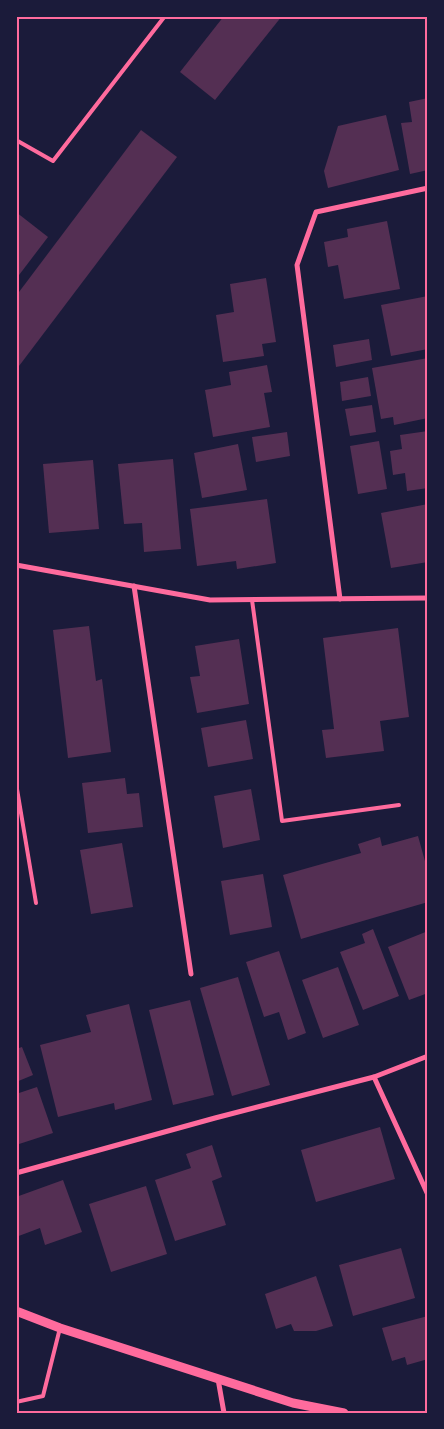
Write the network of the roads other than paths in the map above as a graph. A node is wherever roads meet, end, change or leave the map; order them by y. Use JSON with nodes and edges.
{"nodes":[{"id":1,"x":165,"y":16,"type":"edge"},
{"id":2,"x":16,"y":140,"type":"edge"},
{"id":3,"x":428,"y":188,"type":"edge"},
{"id":4,"x":16,"y":565,"type":"edge"},
{"id":5,"x":134,"y":586,"type":"junction"},
{"id":6,"x":428,"y":598,"type":"edge"},
{"id":7,"x":340,"y":599,"type":"junction"},
{"id":8,"x":252,"y":600,"type":"junction"},
{"id":9,"x":16,"y":783,"type":"edge"},
{"id":10,"x":399,"y":805,"type":"dead end"},
{"id":11,"x":36,"y":903,"type":"dead end"},
{"id":12,"x":191,"y":974,"type":"dead end"},
{"id":13,"x":428,"y":1056,"type":"edge"},
{"id":14,"x":374,"y":1077,"type":"junction"},
{"id":15,"x":16,"y":1173,"type":"edge"},
{"id":16,"x":428,"y":1195,"type":"edge"},
{"id":17,"x":16,"y":1312,"type":"edge"},
{"id":18,"x":60,"y":1328,"type":"junction"},
{"id":19,"x":218,"y":1379,"type":"junction"},
{"id":20,"x":16,"y":1402,"type":"edge"},
{"id":21,"x":224,"y":1413,"type":"edge"},
{"id":22,"x":344,"y":1413,"type":"edge"}],
"edges":[{"from":1,"to":2,"type":"lane"},
{"from":3,"to":7,"type":"street"},
{"from":4,"to":5,"type":"street"},
{"from":5,"to":8,"type":"street"},
{"from":5,"to":12,"type":"street"},
{"from":6,"to":7,"type":"street"},
{"from":7,"to":8,"type":"street"},
{"from":8,"to":10,"type":"lane"},
{"from":9,"to":11,"type":"lane"},
{"from":13,"to":14,"type":"street"},
{"from":14,"to":15,"type":"street"},
{"from":14,"to":16,"type":"street"},
{"from":17,"to":18,"type":"street"},
{"from":18,"to":19,"type":"street"},
{"from":18,"to":20,"type":"lane"},
{"from":19,"to":21,"type":"street"},
{"from":19,"to":22,"type":"street"}]}
